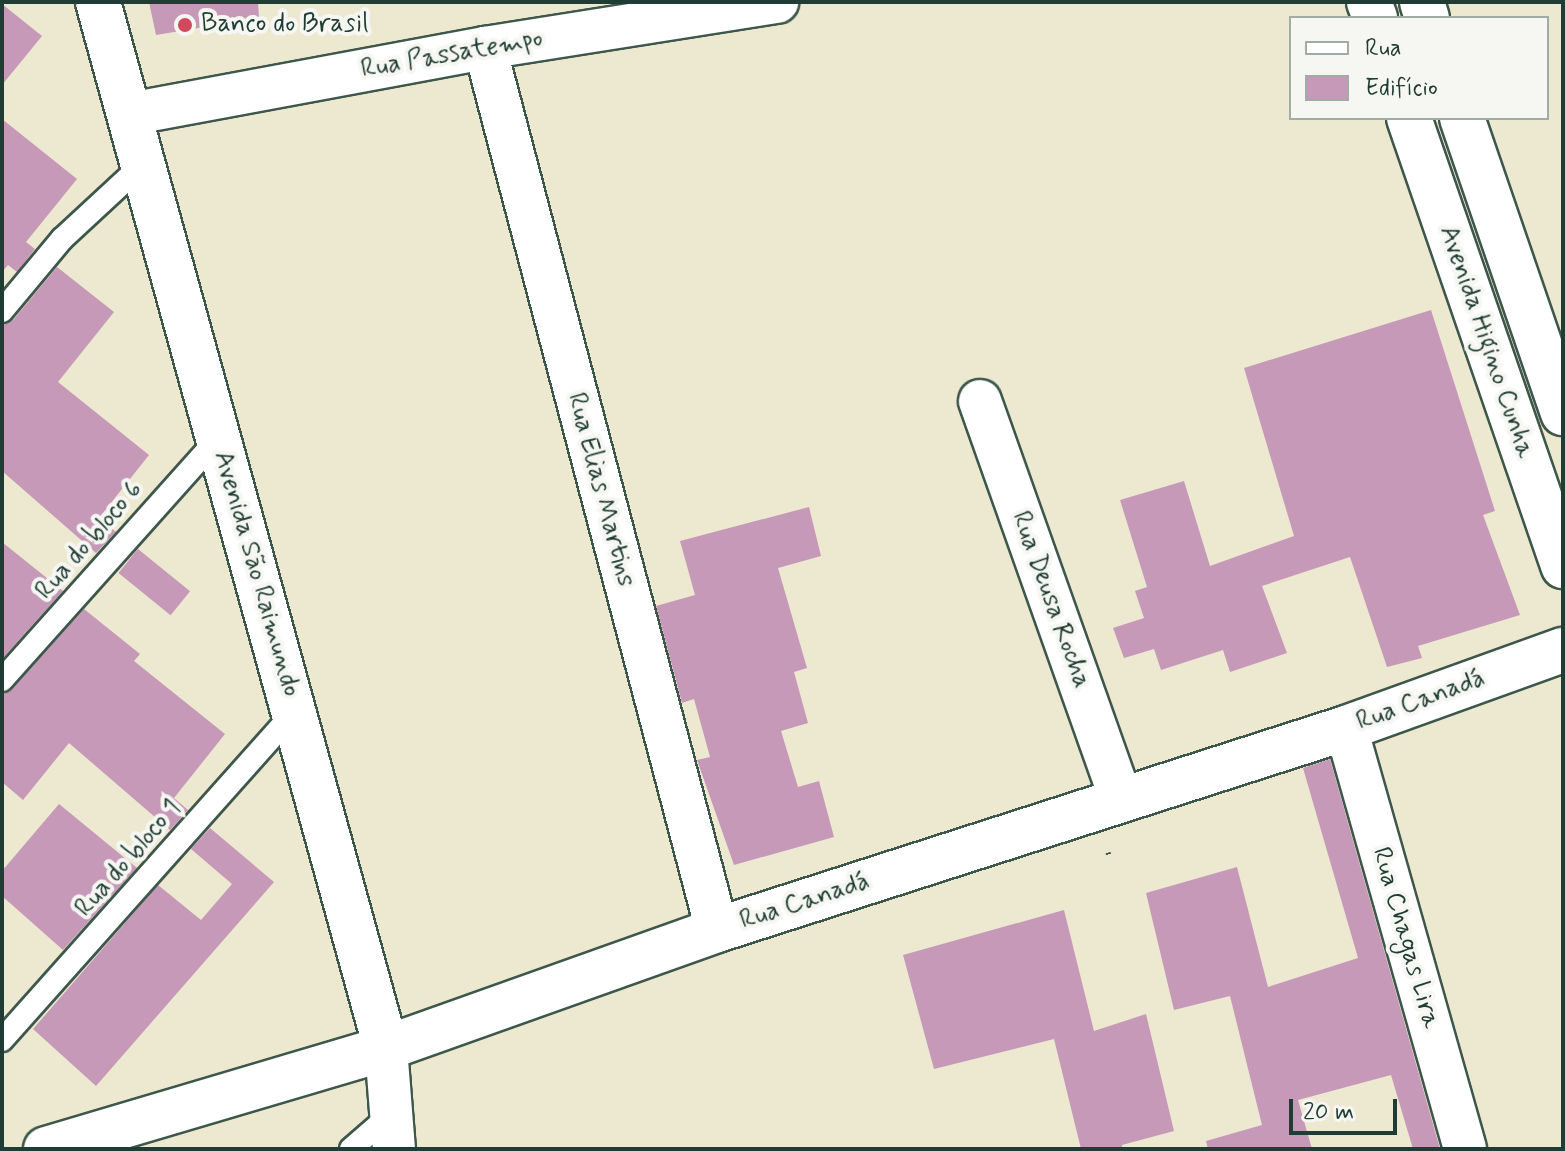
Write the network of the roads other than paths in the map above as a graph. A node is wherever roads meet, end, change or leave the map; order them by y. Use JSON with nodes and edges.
{"nodes":[{"id":1,"x":98,"y":2,"type":"edge"},
{"id":2,"x":777,"y":2,"type":"edge"},
{"id":3,"x":485,"y":48,"type":"junction"},
{"id":4,"x":129,"y":114,"type":"junction"},
{"id":5,"x":1410,"y":120,"type":"edge"},
{"id":6,"x":1463,"y":120,"type":"edge"},
{"id":7,"x":143,"y":164,"type":"junction"},
{"id":8,"x":2,"y":311,"type":"edge"},
{"id":9,"x":980,"y":401,"type":"dead end"},
{"id":10,"x":1563,"y":413,"type":"edge"},
{"id":11,"x":218,"y":438,"type":"junction"},
{"id":12,"x":1563,"y":566,"type":"edge"},
{"id":13,"x":1563,"y":650,"type":"edge"},
{"id":14,"x":2,"y":680,"type":"edge"},
{"id":15,"x":295,"y":711,"type":"junction"},
{"id":16,"x":1346,"y":728,"type":"junction"},
{"id":17,"x":1121,"y":799,"type":"junction"},
{"id":18,"x":717,"y":930,"type":"junction"},
{"id":19,"x":2,"y":1040,"type":"edge"},
{"id":20,"x":386,"y":1048,"type":"junction"},
{"id":21,"x":391,"y":1133,"type":"edge"},
{"id":22,"x":46,"y":1149,"type":"edge"},
{"id":23,"x":351,"y":1149,"type":"edge"},
{"id":24,"x":1465,"y":1149,"type":"edge"}],
"edges":[{"from":1,"to":4,"type":"street","name":"Avenida São Raimundo"},
{"from":2,"to":3,"type":"street","name":"Rua Passatempo"},
{"from":3,"to":4,"type":"street","name":"Rua Passatempo"},
{"from":3,"to":18,"type":"street","name":"Rua Elias Martins"},
{"from":4,"to":7,"type":"street","name":"Avenida São Raimundo"},
{"from":5,"to":12,"type":"street","name":"Avenida Higino Cunha"},
{"from":6,"to":10,"type":"street","name":"Avenida Higino Cunha"},
{"from":7,"to":8,"type":"lane"},
{"from":7,"to":11,"type":"street","name":"Avenida São Raimundo"},
{"from":9,"to":17,"type":"street","name":"Rua Deusa Rocha"},
{"from":11,"to":14,"type":"lane","name":"Rua do bloco 6"},
{"from":11,"to":15,"type":"street","name":"Avenida São Raimundo"},
{"from":13,"to":16,"type":"street","name":"Rua Canadá"},
{"from":15,"to":19,"type":"lane","name":"Rua do bloco 1"},
{"from":15,"to":20,"type":"street","name":"Avenida São Raimundo"},
{"from":16,"to":17,"type":"street","name":"Rua Canadá"},
{"from":16,"to":24,"type":"street","name":"Rua Chagas Lira"},
{"from":17,"to":18,"type":"street","name":"Rua Canadá"},
{"from":18,"to":20,"type":"street","name":"Rua Canadá"},
{"from":20,"to":21,"type":"street","name":"Avenida São Raimundo"},
{"from":20,"to":22,"type":"street","name":"Rua Canadá"},
{"from":21,"to":23,"type":"lane"}]}
